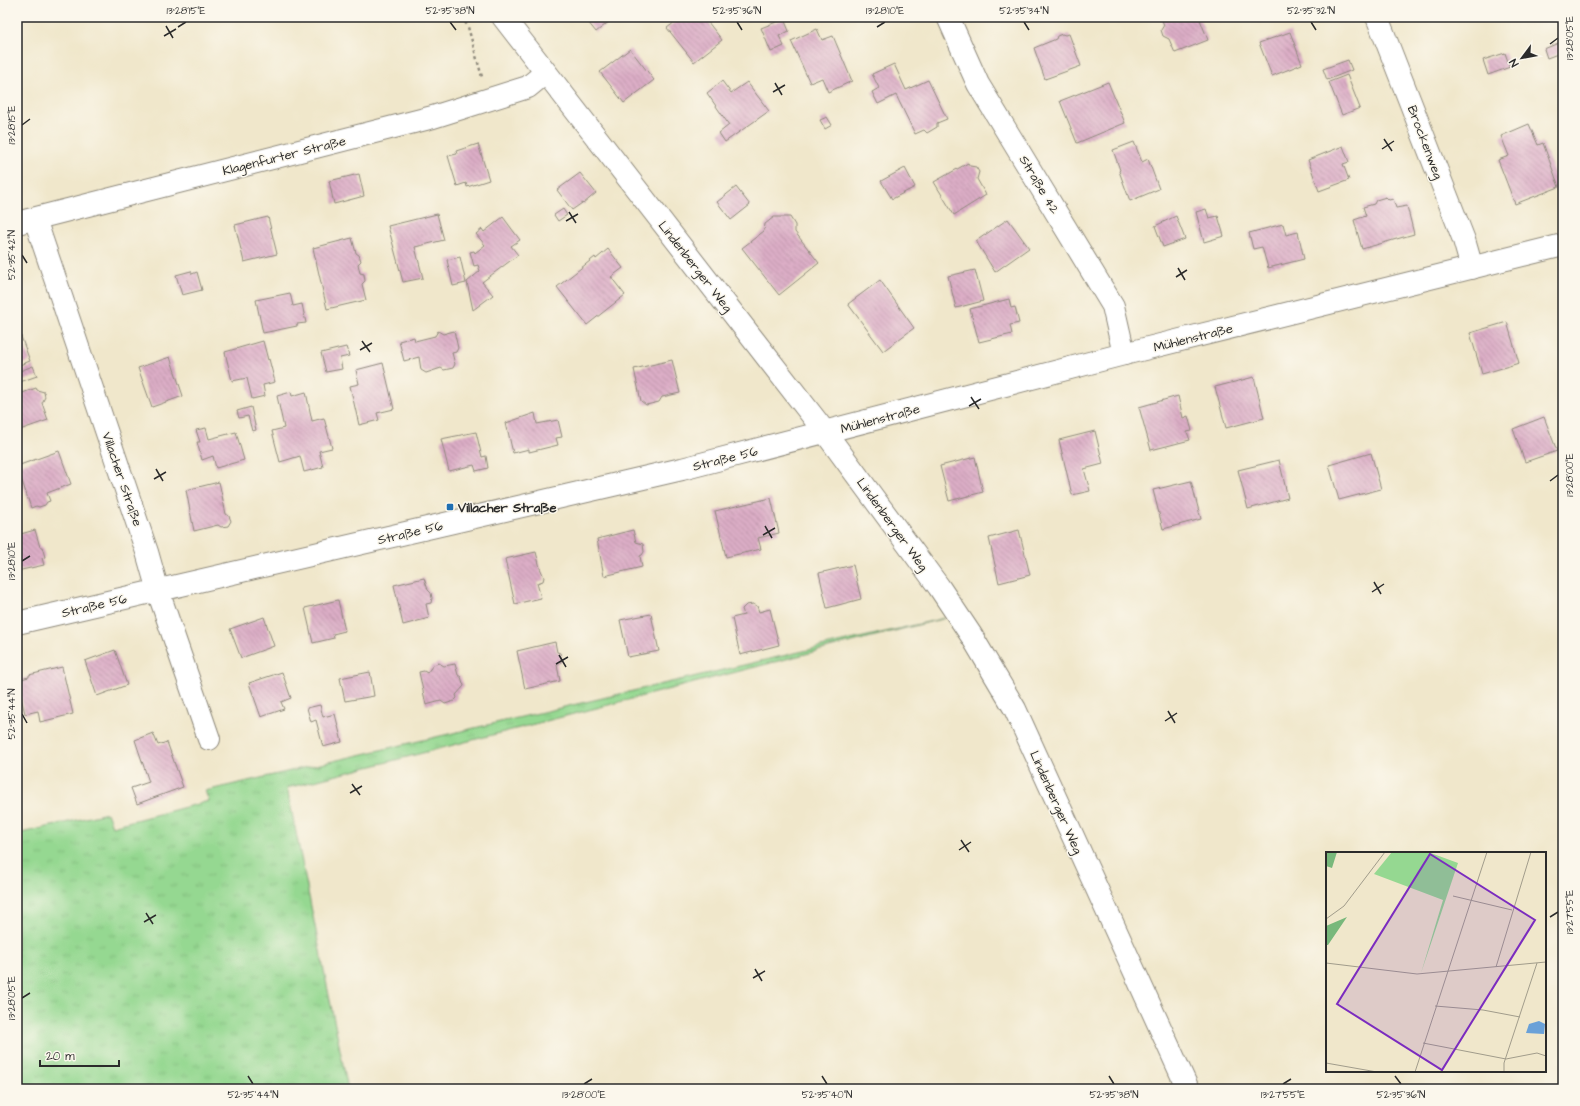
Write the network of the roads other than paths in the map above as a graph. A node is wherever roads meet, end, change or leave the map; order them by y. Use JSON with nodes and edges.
{"nodes":[{"id":1,"x":503,"y":17,"type":"edge"},
{"id":2,"x":948,"y":17,"type":"edge"},
{"id":3,"x":1377,"y":17,"type":"edge"},
{"id":4,"x":545,"y":73,"type":"junction"},
{"id":5,"x":26,"y":221,"type":"edge"},
{"id":6,"x":1563,"y":245,"type":"edge"},
{"id":7,"x":1472,"y":268,"type":"junction"},
{"id":8,"x":1124,"y":354,"type":"junction"},
{"id":9,"x":825,"y":432,"type":"junction"},
{"id":10,"x":158,"y":591,"type":"junction"},
{"id":11,"x":17,"y":623,"type":"edge"},
{"id":12,"x":209,"y":739,"type":"dead end"},
{"id":13,"x":1188,"y":1089,"type":"edge"}],
"edges":[{"from":1,"to":4,"type":"street","name":"Lindenberger Weg"},
{"from":2,"to":8,"type":"street","name":"Straße 42"},
{"from":3,"to":7,"type":"street","name":"Brockenweg"},
{"from":4,"to":5,"type":"street","name":"Klagenfurter Straße"},
{"from":4,"to":9,"type":"street","name":"Lindenberger Weg"},
{"from":5,"to":10,"type":"street","name":"Villacher Straße"},
{"from":6,"to":7,"type":"street","name":"Mühlenstraße"},
{"from":7,"to":8,"type":"street","name":"Mühlenstraße"},
{"from":8,"to":9,"type":"street","name":"Mühlenstraße"},
{"from":9,"to":10,"type":"street","name":"Straße 56"},
{"from":9,"to":13,"type":"street","name":"Lindenberger Weg"},
{"from":10,"to":11,"type":"street","name":"Straße 56"},
{"from":10,"to":12,"type":"street","name":"Villacher Straße"}]}
